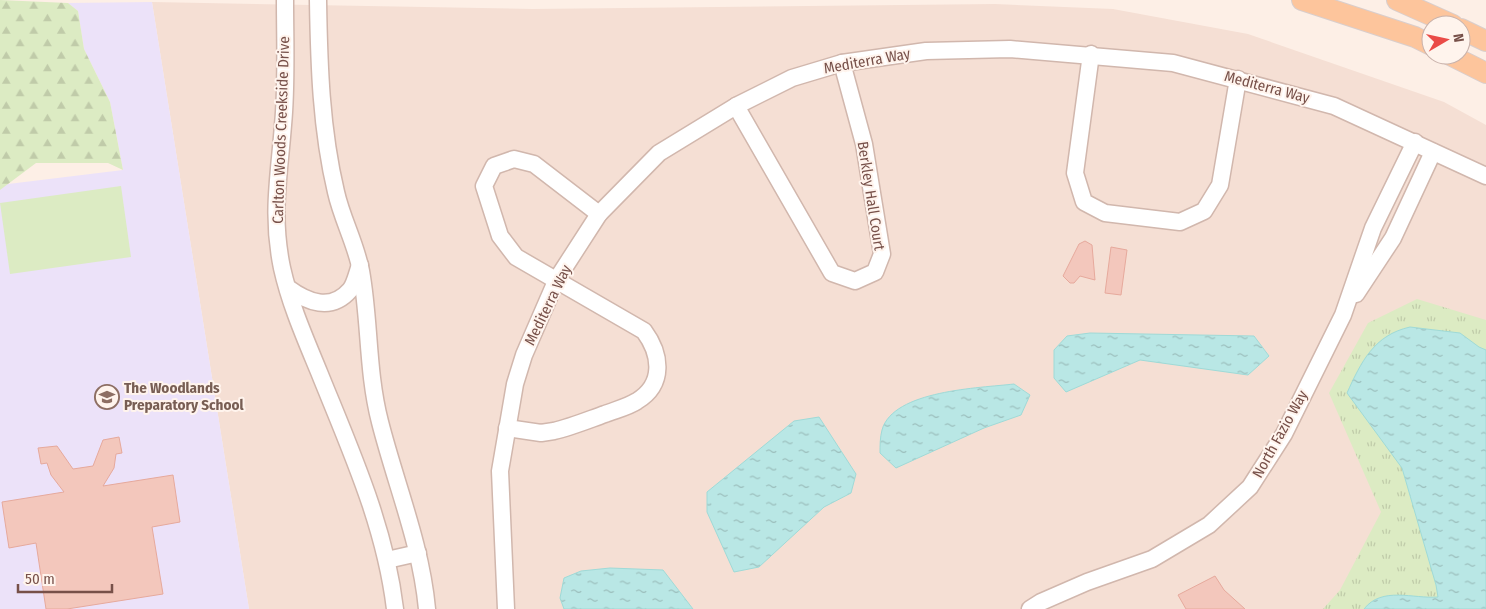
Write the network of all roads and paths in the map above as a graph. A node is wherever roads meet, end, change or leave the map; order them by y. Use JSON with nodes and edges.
{"nodes":[{"id":1,"x":285,"y":0,"type":"edge"},
{"id":2,"x":318,"y":0,"type":"edge"},
{"id":3,"x":1302,"y":0,"type":"edge"},
{"id":4,"x":1397,"y":0,"type":"edge"},
{"id":5,"x":1431,"y":15,"type":"edge"},
{"id":6,"x":1471,"y":34,"type":"edge"},
{"id":7,"x":1421,"y":40,"type":"edge"},
{"id":8,"x":1486,"y":41,"type":"edge"},
{"id":9,"x":1091,"y":54,"type":"junction"},
{"id":10,"x":842,"y":63,"type":"junction"},
{"id":11,"x":1470,"y":65,"type":"edge"},
{"id":12,"x":1486,"y":73,"type":"edge"},
{"id":13,"x":1238,"y":79,"type":"junction"},
{"id":14,"x":736,"y":106,"type":"junction"},
{"id":15,"x":1415,"y":142,"type":"junction"},
{"id":16,"x":1433,"y":152,"type":"junction"},
{"id":17,"x":1486,"y":176,"type":"edge"},
{"id":18,"x":599,"y":214,"type":"junction"},
{"id":19,"x":360,"y":265,"type":"junction"},
{"id":20,"x":557,"y":279,"type":"junction"},
{"id":21,"x":288,"y":288,"type":"junction"},
{"id":22,"x":1343,"y":315,"type":"junction"},
{"id":23,"x":507,"y":428,"type":"junction"},
{"id":24,"x":418,"y":553,"type":"junction"},
{"id":25,"x":387,"y":560,"type":"junction"},
{"id":26,"x":395,"y":609,"type":"edge"},
{"id":27,"x":426,"y":609,"type":"edge"},
{"id":28,"x":506,"y":609,"type":"edge"},
{"id":29,"x":1030,"y":609,"type":"edge"}],
"edges":[{"from":1,"to":21,"type":"street","name":"Carlton Woods Creekside Drive"},
{"from":2,"to":19,"type":"street"},
{"from":3,"to":7,"type":"main road"},
{"from":4,"to":5,"type":"main road"},
{"from":6,"to":8,"type":"main road"},
{"from":9,"to":10,"type":"street","name":"Mediterra Way"},
{"from":9,"to":13,"type":"street","name":"Mediterra Way"},
{"from":9,"to":13,"type":"street"},
{"from":10,"to":14,"type":"street","name":"Mediterra Way"},
{"from":10,"to":14,"type":"street","name":"Berkley Hall Court"},
{"from":11,"to":12,"type":"main road"},
{"from":13,"to":15,"type":"street","name":"Mediterra Way"},
{"from":14,"to":18,"type":"street","name":"Mediterra Way"},
{"from":15,"to":16,"type":"street","name":"Mediterra Way"},
{"from":15,"to":22,"type":"street","name":"North Fazio Way"},
{"from":16,"to":17,"type":"street","name":"Mediterra Way"},
{"from":16,"to":22,"type":"street","name":"North Fazio Way"},
{"from":18,"to":20,"type":"street","name":"Mediterra Way"},
{"from":18,"to":20,"type":"street"},
{"from":19,"to":21,"type":"street"},
{"from":19,"to":24,"type":"street"},
{"from":20,"to":23,"type":"street","name":"Mediterra Way"},
{"from":20,"to":23,"type":"street"},
{"from":21,"to":25,"type":"street","name":"Carlton Woods Creekside Drive"},
{"from":22,"to":29,"type":"street","name":"North Fazio Way"},
{"from":23,"to":28,"type":"street","name":"Mediterra Way"},
{"from":24,"to":25,"type":"street"},
{"from":24,"to":27,"type":"street"},
{"from":25,"to":26,"type":"street","name":"Carlton Woods Creekside Drive"}]}
